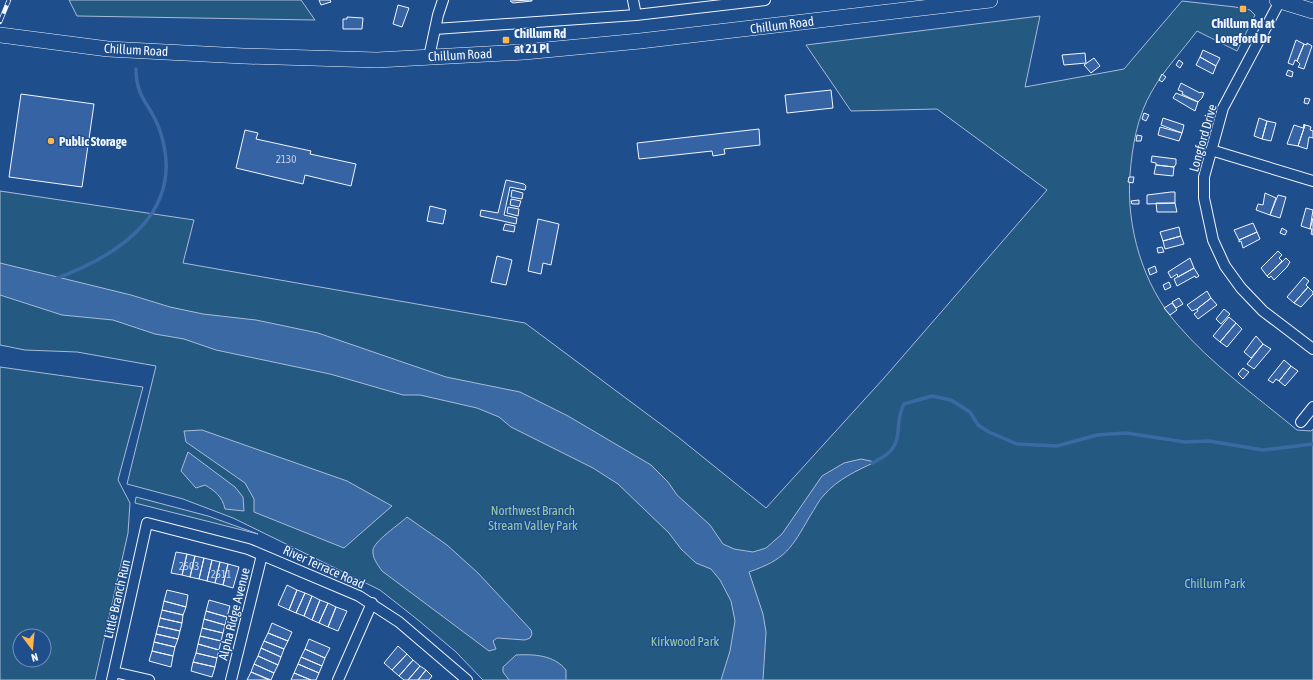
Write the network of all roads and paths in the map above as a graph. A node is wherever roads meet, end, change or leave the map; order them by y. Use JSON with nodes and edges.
{"nodes":[{"id":1,"x":443,"y":0,"type":"edge"},
{"id":2,"x":633,"y":0,"type":"edge"},
{"id":3,"x":765,"y":0,"type":"edge"},
{"id":4,"x":987,"y":0,"type":"edge"},
{"id":5,"x":990,"y":0,"type":"edge"},
{"id":6,"x":1278,"y":0,"type":"edge"},
{"id":7,"x":1313,"y":11,"type":"edge"},
{"id":8,"x":636,"y":15,"type":"junction"},
{"id":9,"x":435,"y":30,"type":"junction"},
{"id":10,"x":0,"y":35,"type":"edge"},
{"id":11,"x":429,"y":57,"type":"junction"},
{"id":12,"x":1211,"y":150,"type":"junction"},
{"id":13,"x":1313,"y":181,"type":"edge"},
{"id":14,"x":1313,"y":349,"type":"edge"},
{"id":15,"x":1313,"y":407,"type":"edge"},
{"id":16,"x":1301,"y":422,"type":"dead end"},
{"id":17,"x":147,"y":524,"type":"joint"},
{"id":18,"x":262,"y":555,"type":"junction"},
{"id":19,"x":372,"y":603,"type":"junction"},
{"id":20,"x":113,"y":676,"type":"edge"},
{"id":21,"x":149,"y":680,"type":"edge"},
{"id":22,"x":231,"y":680,"type":"edge"},
{"id":23,"x":338,"y":680,"type":"edge"},
{"id":24,"x":467,"y":680,"type":"edge"}],
"edges":[{"from":1,"to":9,"type":"street"},
{"from":2,"to":8,"type":"street"},
{"from":3,"to":8,"type":"street","name":"Chillum Road"},
{"from":4,"to":5,"type":"main road","name":"Chillum Road"},
{"from":4,"to":11,"type":"main road","name":"Chillum Road"},
{"from":6,"to":7,"type":"main road"},
{"from":6,"to":12,"type":"street","name":"Longford Drive"},
{"from":8,"to":9,"type":"street","name":"Chillum Road"},
{"from":9,"to":11,"type":"street"},
{"from":10,"to":11,"type":"main road","name":"Chillum Road"},
{"from":12,"to":13,"type":"street"},
{"from":12,"to":14,"type":"street","name":"Longford Drive"},
{"from":15,"to":16,"type":"street"},
{"from":17,"to":18,"type":"street","name":"River Terrace Road"},
{"from":17,"to":20,"type":"street","name":"Little Branch Run"},
{"from":18,"to":19,"type":"street","name":"River Terrace Road"},
{"from":18,"to":22,"type":"street","name":"Alpha Ridge Avenue"},
{"from":19,"to":23,"type":"street"},
{"from":19,"to":24,"type":"street","name":"River Terrace Road"},
{"from":20,"to":21,"type":"street"}]}
